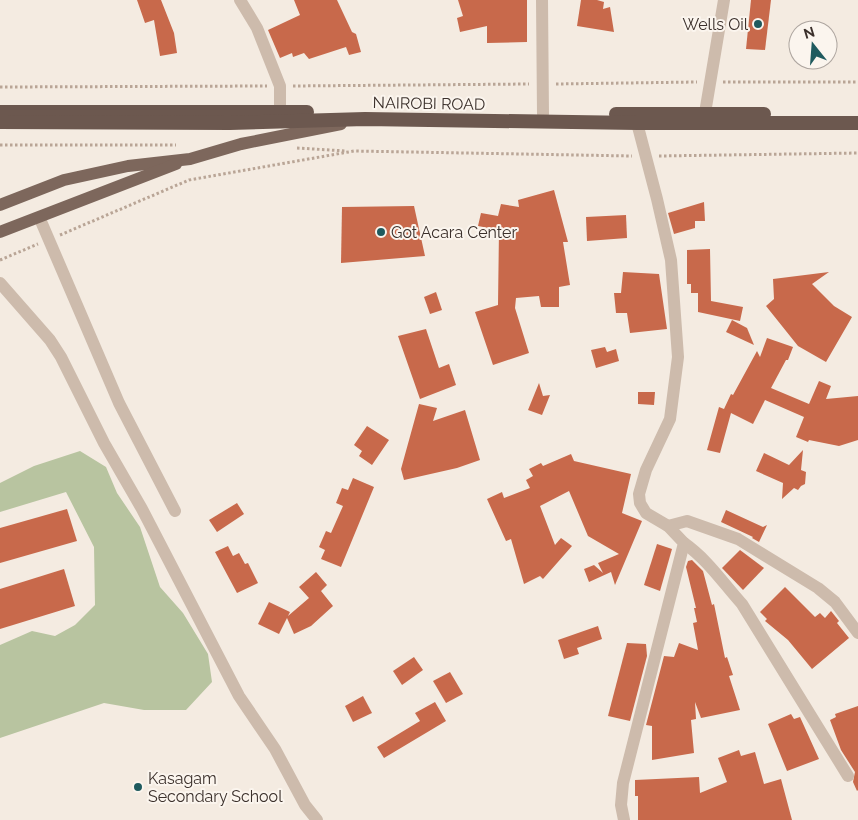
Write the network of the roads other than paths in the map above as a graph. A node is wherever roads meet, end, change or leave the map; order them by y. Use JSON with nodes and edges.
{"nodes":[{"id":1,"x":240,"y":0,"type":"edge"},
{"id":2,"x":542,"y":0,"type":"edge"},
{"id":3,"x":724,"y":0,"type":"edge"},
{"id":4,"x":280,"y":111,"type":"junction"},
{"id":5,"x":0,"y":112,"type":"edge"},
{"id":6,"x":705,"y":113,"type":"junction"},
{"id":7,"x":543,"y":114,"type":"junction"},
{"id":8,"x":858,"y":114,"type":"edge"},
{"id":9,"x":365,"y":119,"type":"junction"},
{"id":10,"x":0,"y":122,"type":"edge"},
{"id":11,"x":858,"y":123,"type":"edge"},
{"id":12,"x":637,"y":124,"type":"junction"},
{"id":13,"x":190,"y":159,"type":"junction"},
{"id":14,"x":0,"y":205,"type":"edge"},
{"id":15,"x":40,"y":219,"type":"junction"},
{"id":16,"x":0,"y":232,"type":"edge"},
{"id":17,"x":0,"y":283,"type":"edge"},
{"id":18,"x":175,"y":511,"type":"dead end"},
{"id":19,"x":668,"y":526,"type":"junction"},
{"id":20,"x":684,"y":543,"type":"junction"},
{"id":21,"x":858,"y":633,"type":"edge"},
{"id":22,"x":848,"y":776,"type":"dead end"},
{"id":23,"x":317,"y":820,"type":"edge"},
{"id":24,"x":624,"y":820,"type":"edge"}],
"edges":[{"from":1,"to":4,"type":"street"},
{"from":2,"to":7,"type":"street"},
{"from":3,"to":6,"type":"street"},
{"from":4,"to":5,"type":"highway","name":"NAIROBI ROAD"},
{"from":4,"to":7,"type":"highway","name":"NAIROBI ROAD"},
{"from":6,"to":7,"type":"highway","name":"NAIROBI ROAD"},
{"from":6,"to":8,"type":"highway","name":"NAIROBI ROAD"},
{"from":9,"to":10,"type":"highway","name":"NAIROBI ROAD"},
{"from":9,"to":12,"type":"highway","name":"NAIROBI ROAD"},
{"from":9,"to":13,"type":"main road"},
{"from":11,"to":12,"type":"highway","name":"NAIROBI ROAD"},
{"from":12,"to":19,"type":"street"},
{"from":13,"to":14,"type":"main road"},
{"from":13,"to":15,"type":"main road"},
{"from":15,"to":16,"type":"main road"},
{"from":15,"to":18,"type":"street"},
{"from":17,"to":23,"type":"street"},
{"from":19,"to":20,"type":"street"},
{"from":19,"to":21,"type":"street"},
{"from":20,"to":22,"type":"street"},
{"from":20,"to":24,"type":"street"}]}
